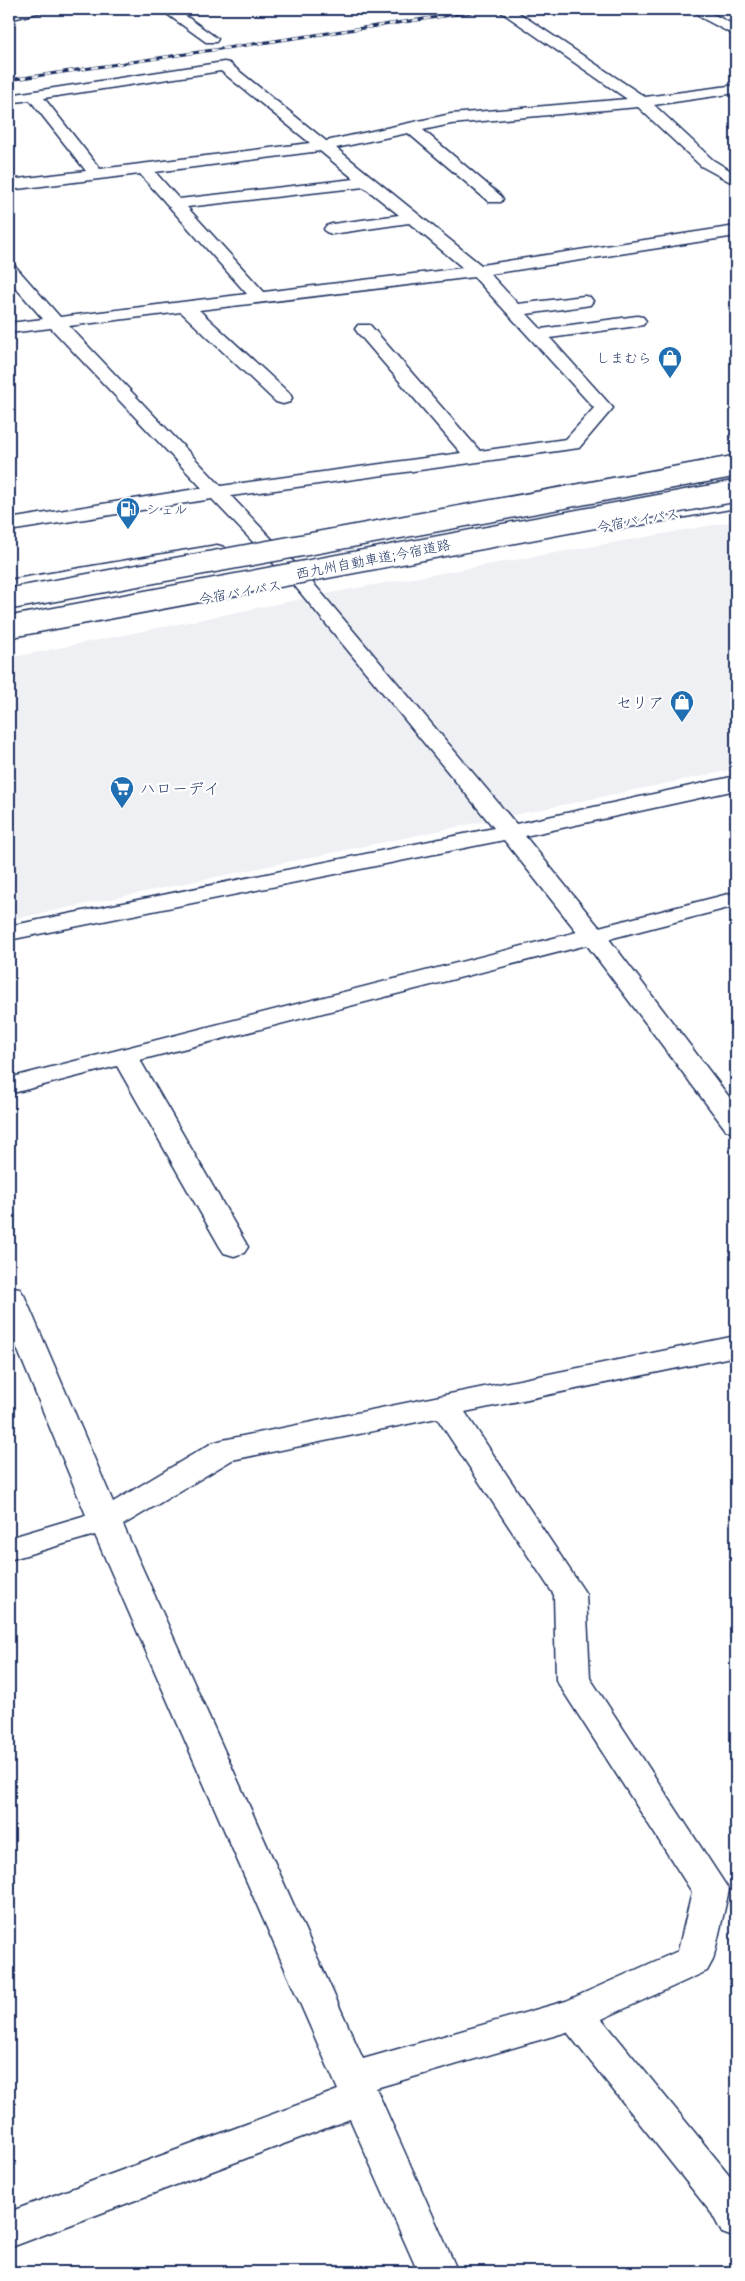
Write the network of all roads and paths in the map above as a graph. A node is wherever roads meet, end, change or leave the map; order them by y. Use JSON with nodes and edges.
{"nodes":[{"id":1,"x":36,"y":9,"type":"edge"},
{"id":2,"x":167,"y":9,"type":"edge"},
{"id":3,"x":504,"y":9,"type":"edge"},
{"id":4,"x":705,"y":14,"type":"dead end"},
{"id":5,"x":9,"y":16,"type":"edge"},
{"id":6,"x":736,"y":32,"type":"edge"},
{"id":7,"x":211,"y":39,"type":"dead end"},
{"id":8,"x":736,"y":89,"type":"edge"},
{"id":9,"x":34,"y":95,"type":"junction"},
{"id":10,"x":9,"y":99,"type":"edge"},
{"id":11,"x":642,"y":102,"type":"junction"},
{"id":12,"x":412,"y":128,"type":"junction"},
{"id":13,"x":325,"y":146,"type":"junction"},
{"id":14,"x":144,"y":169,"type":"junction"},
{"id":15,"x":97,"y":175,"type":"junction"},
{"id":16,"x":736,"y":180,"type":"edge"},
{"id":17,"x":368,"y":182,"type":"junction"},
{"id":18,"x":9,"y":186,"type":"edge"},
{"id":19,"x":495,"y":200,"type":"dead end"},
{"id":20,"x":175,"y":204,"type":"junction"},
{"id":21,"x":412,"y":218,"type":"junction"},
{"id":22,"x":332,"y":229,"type":"dead end"},
{"id":23,"x":736,"y":231,"type":"edge"},
{"id":24,"x":9,"y":270,"type":"edge"},
{"id":25,"x":478,"y":271,"type":"junction"},
{"id":26,"x":258,"y":297,"type":"junction"},
{"id":27,"x":584,"y":301,"type":"dead end"},
{"id":28,"x":184,"y":306,"type":"junction"},
{"id":29,"x":514,"y":310,"type":"junction"},
{"id":30,"x":637,"y":321,"type":"dead end"},
{"id":31,"x":55,"y":322,"type":"junction"},
{"id":32,"x":9,"y":328,"type":"edge"},
{"id":33,"x":364,"y":329,"type":"dead end"},
{"id":34,"x":536,"y":335,"type":"junction"},
{"id":35,"x":283,"y":398,"type":"dead end"},
{"id":36,"x":736,"y":456,"type":"edge"},
{"id":37,"x":475,"y":457,"type":"junction"},
{"id":38,"x":736,"y":466,"type":"edge"},
{"id":39,"x":736,"y":491,"type":"edge"},
{"id":40,"x":217,"y":492,"type":"junction"},
{"id":41,"x":736,"y":502,"type":"edge"},
{"id":42,"x":9,"y":525,"type":"edge"},
{"id":43,"x":266,"y":543,"type":"junction"},
{"id":44,"x":301,"y":581,"type":"junction"},
{"id":45,"x":9,"y":586,"type":"edge"},
{"id":46,"x":9,"y":599,"type":"edge"},
{"id":47,"x":9,"y":626,"type":"edge"},
{"id":48,"x":9,"y":634,"type":"edge"},
{"id":49,"x":736,"y":783,"type":"edge"},
{"id":50,"x":510,"y":832,"type":"junction"},
{"id":51,"x":736,"y":900,"type":"edge"},
{"id":52,"x":9,"y":933,"type":"edge"},
{"id":53,"x":593,"y":936,"type":"junction"},
{"id":54,"x":124,"y":1057,"type":"junction"},
{"id":55,"x":9,"y":1086,"type":"edge"},
{"id":56,"x":736,"y":1124,"type":"edge"},
{"id":57,"x":234,"y":1247,"type":"dead end"},
{"id":58,"x":9,"y":1295,"type":"edge"},
{"id":59,"x":736,"y":1346,"type":"edge"},
{"id":60,"x":444,"y":1406,"type":"junction"},
{"id":61,"x":105,"y":1521,"type":"junction"},
{"id":62,"x":9,"y":1548,"type":"edge"},
{"id":63,"x":575,"y":2014,"type":"junction"},
{"id":64,"x":356,"y":2089,"type":"junction"},
{"id":65,"x":736,"y":2220,"type":"edge"},
{"id":66,"x":9,"y":2230,"type":"edge"},
{"id":67,"x":438,"y":2272,"type":"edge"}],
"edges":[{"from":1,"to":5,"type":"main road"},
{"from":2,"to":7,"type":"main road"},
{"from":3,"to":11,"type":"main road"},
{"from":4,"to":6,"type":"main road"},
{"from":8,"to":11,"type":"main road"},
{"from":9,"to":10,"type":"main road"},
{"from":9,"to":13,"type":"main road"},
{"from":9,"to":15,"type":"main road"},
{"from":11,"to":12,"type":"main road"},
{"from":11,"to":16,"type":"main road"},
{"from":12,"to":13,"type":"main road"},
{"from":12,"to":19,"type":"main road"},
{"from":13,"to":14,"type":"main road"},
{"from":13,"to":17,"type":"main road"},
{"from":14,"to":15,"type":"main road"},
{"from":14,"to":20,"type":"main road"},
{"from":15,"to":18,"type":"main road"},
{"from":17,"to":20,"type":"main road"},
{"from":17,"to":21,"type":"main road"},
{"from":20,"to":26,"type":"main road"},
{"from":21,"to":22,"type":"main road"},
{"from":21,"to":25,"type":"main road"},
{"from":23,"to":25,"type":"main road"},
{"from":24,"to":31,"type":"main road"},
{"from":25,"to":26,"type":"main road"},
{"from":25,"to":29,"type":"main road"},
{"from":26,"to":28,"type":"main road"},
{"from":27,"to":29,"type":"main road"},
{"from":28,"to":31,"type":"main road"},
{"from":28,"to":35,"type":"main road"},
{"from":29,"to":34,"type":"main road"},
{"from":30,"to":34,"type":"main road"},
{"from":31,"to":32,"type":"main road"},
{"from":31,"to":40,"type":"main road"},
{"from":33,"to":37,"type":"main road"},
{"from":34,"to":37,"type":"main road"},
{"from":36,"to":43,"type":"main road"},
{"from":37,"to":40,"type":"main road"},
{"from":38,"to":46,"type":"main road","name":"西九州自動車道;今宿道路","bridge":true},
{"from":39,"to":47,"type":"main road","name":"西九州自動車道;今宿道路","bridge":true},
{"from":40,"to":42,"type":"main road"},
{"from":40,"to":43,"type":"main road"},
{"from":41,"to":44,"type":"main road","name":"今宿バイパス"},
{"from":43,"to":44,"type":"main road"},
{"from":43,"to":45,"type":"main road"},
{"from":44,"to":48,"type":"main road","name":"今宿バイパス"},
{"from":44,"to":50,"type":"main road"},
{"from":49,"to":50,"type":"main road"},
{"from":50,"to":52,"type":"main road"},
{"from":50,"to":53,"type":"main road"},
{"from":51,"to":53,"type":"main road"},
{"from":53,"to":54,"type":"main road"},
{"from":53,"to":56,"type":"main road"},
{"from":54,"to":55,"type":"main road"},
{"from":54,"to":57,"type":"main road"},
{"from":58,"to":61,"type":"main road"},
{"from":59,"to":60,"type":"main road"},
{"from":60,"to":61,"type":"main road"},
{"from":60,"to":63,"type":"main road"},
{"from":61,"to":62,"type":"main road"},
{"from":61,"to":64,"type":"main road"},
{"from":63,"to":64,"type":"main road"},
{"from":63,"to":65,"type":"main road"},
{"from":64,"to":66,"type":"main road"},
{"from":64,"to":67,"type":"main road"}]}
